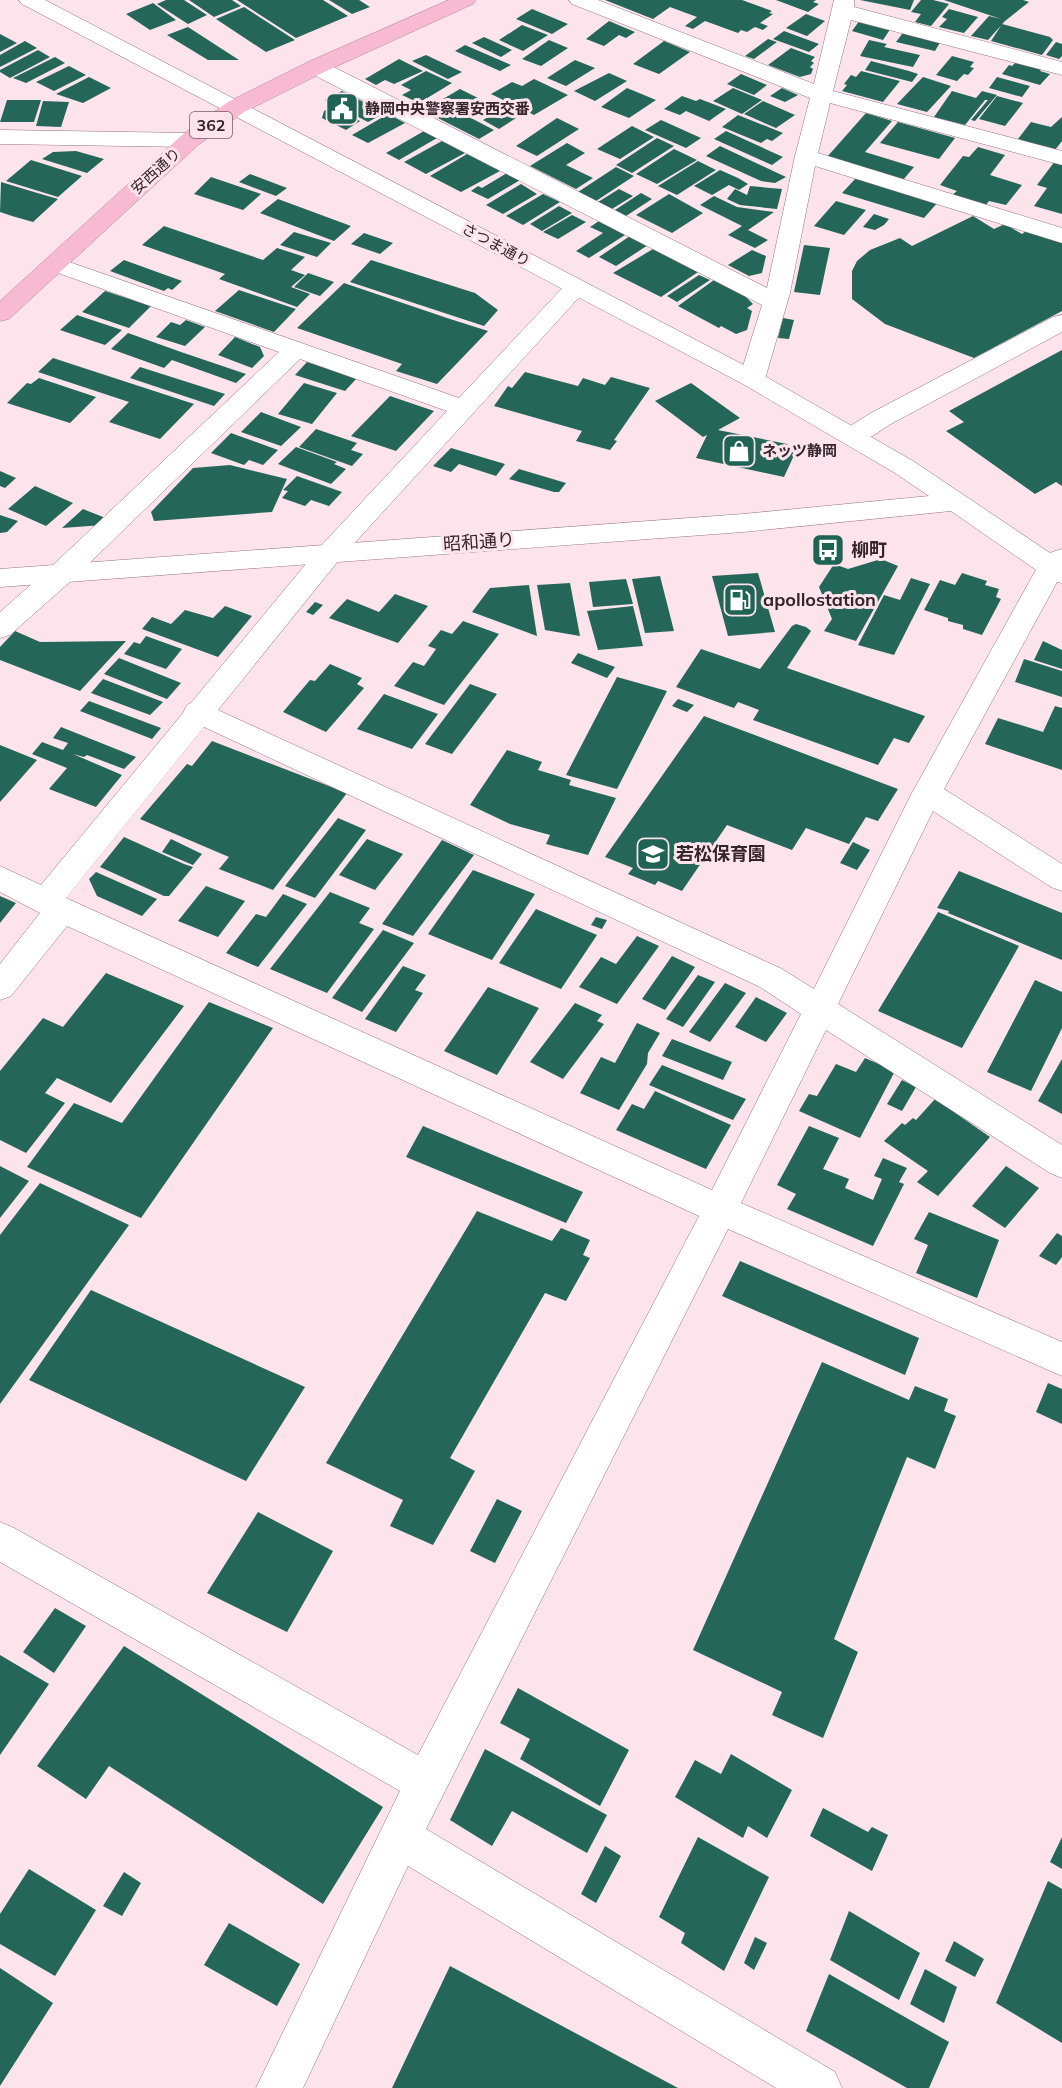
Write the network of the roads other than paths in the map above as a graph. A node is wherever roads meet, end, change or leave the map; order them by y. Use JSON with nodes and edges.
{"nodes":[{"id":1,"x":466,"y":0,"type":"edge"},
{"id":2,"x":579,"y":0,"type":"edge"},
{"id":3,"x":37,"y":1,"type":"edge"},
{"id":4,"x":844,"y":6,"type":"edge"},
{"id":5,"x":316,"y":67,"type":"junction"},
{"id":6,"x":1062,"y":69,"type":"edge"},
{"id":7,"x":820,"y":94,"type":"junction"},
{"id":8,"x":236,"y":107,"type":"junction"},
{"id":9,"x":0,"y":137,"type":"edge"},
{"id":10,"x":190,"y":140,"type":"junction"},
{"id":11,"x":806,"y":156,"type":"junction"},
{"id":12,"x":1062,"y":158,"type":"edge"},
{"id":13,"x":1062,"y":236,"type":"edge"},
{"id":14,"x":55,"y":264,"type":"junction"},
{"id":15,"x":576,"y":287,"type":"junction"},
{"id":16,"x":775,"y":302,"type":"junction"},
{"id":17,"x":0,"y":314,"type":"edge"},
{"id":18,"x":1062,"y":322,"type":"edge"},
{"id":19,"x":296,"y":349,"type":"junction"},
{"id":20,"x":752,"y":379,"type":"junction"},
{"id":21,"x":463,"y":408,"type":"junction"},
{"id":22,"x":853,"y":436,"type":"junction"},
{"id":23,"x":957,"y":502,"type":"junction"},
{"id":24,"x":328,"y":554,"type":"junction"},
{"id":25,"x":1059,"y":566,"type":"edge"},
{"id":26,"x":62,"y":573,"type":"junction"},
{"id":27,"x":0,"y":578,"type":"edge"},
{"id":28,"x":0,"y":628,"type":"edge"},
{"id":29,"x":197,"y":712,"type":"junction"},
{"id":30,"x":927,"y":793,"type":"junction"},
{"id":31,"x":0,"y":878,"type":"edge"},
{"id":32,"x":1062,"y":879,"type":"edge"},
{"id":33,"x":53,"y":905,"type":"junction"},
{"id":34,"x":0,"y":987,"type":"edge"},
{"id":35,"x":821,"y":1009,"type":"junction"},
{"id":36,"x":1062,"y":1163,"type":"edge"},
{"id":37,"x":720,"y":1210,"type":"junction"},
{"id":38,"x":1062,"y":1359,"type":"edge"},
{"id":39,"x":0,"y":1541,"type":"edge"},
{"id":40,"x":426,"y":1783,"type":"junction"},
{"id":41,"x":400,"y":1837,"type":"junction"},
{"id":42,"x":279,"y":2088,"type":"edge"},
{"id":43,"x":819,"y":2088,"type":"edge"}],
"edges":[{"from":1,"to":5,"type":"highway","number":"362"},
{"from":2,"to":7,"type":"street"},
{"from":3,"to":8,"type":"street","name":"さつま通り"},
{"from":4,"to":6,"type":"street"},
{"from":4,"to":7,"type":"street"},
{"from":5,"to":8,"type":"highway","number":"362"},
{"from":5,"to":16,"type":"street"},
{"from":7,"to":11,"type":"street"},
{"from":7,"to":12,"type":"street"},
{"from":8,"to":10,"type":"street"},
{"from":8,"to":15,"type":"street","name":"さつま通り"},
{"from":9,"to":10,"type":"street"},
{"from":10,"to":14,"type":"street"},
{"from":11,"to":13,"type":"street"},
{"from":11,"to":16,"type":"street"},
{"from":14,"to":17,"type":"street"},
{"from":14,"to":19,"type":"street"},
{"from":15,"to":20,"type":"street","name":"さつま通り"},
{"from":15,"to":21,"type":"street"},
{"from":16,"to":20,"type":"street"},
{"from":18,"to":22,"type":"street"},
{"from":19,"to":21,"type":"street"},
{"from":19,"to":26,"type":"street"},
{"from":20,"to":22,"type":"street","name":"さつま通り"},
{"from":21,"to":24,"type":"street"},
{"from":22,"to":23,"type":"street","name":"さつま通り"},
{"from":23,"to":24,"type":"street","name":"昭和通り"},
{"from":23,"to":25,"type":"street","name":"さつま通り"},
{"from":24,"to":26,"type":"street","name":"昭和通り"},
{"from":24,"to":29,"type":"street"},
{"from":25,"to":30,"type":"street"},
{"from":26,"to":27,"type":"street","name":"昭和通り"},
{"from":26,"to":28,"type":"street"},
{"from":29,"to":33,"type":"street"},
{"from":29,"to":35,"type":"street"},
{"from":30,"to":32,"type":"street"},
{"from":30,"to":35,"type":"street"},
{"from":31,"to":33,"type":"street"},
{"from":33,"to":34,"type":"street"},
{"from":33,"to":37,"type":"street"},
{"from":35,"to":36,"type":"street"},
{"from":35,"to":37,"type":"street"},
{"from":37,"to":38,"type":"street"},
{"from":37,"to":40,"type":"street"},
{"from":39,"to":40,"type":"street"},
{"from":40,"to":41,"type":"street"},
{"from":41,"to":42,"type":"street"},
{"from":41,"to":43,"type":"street"}]}
